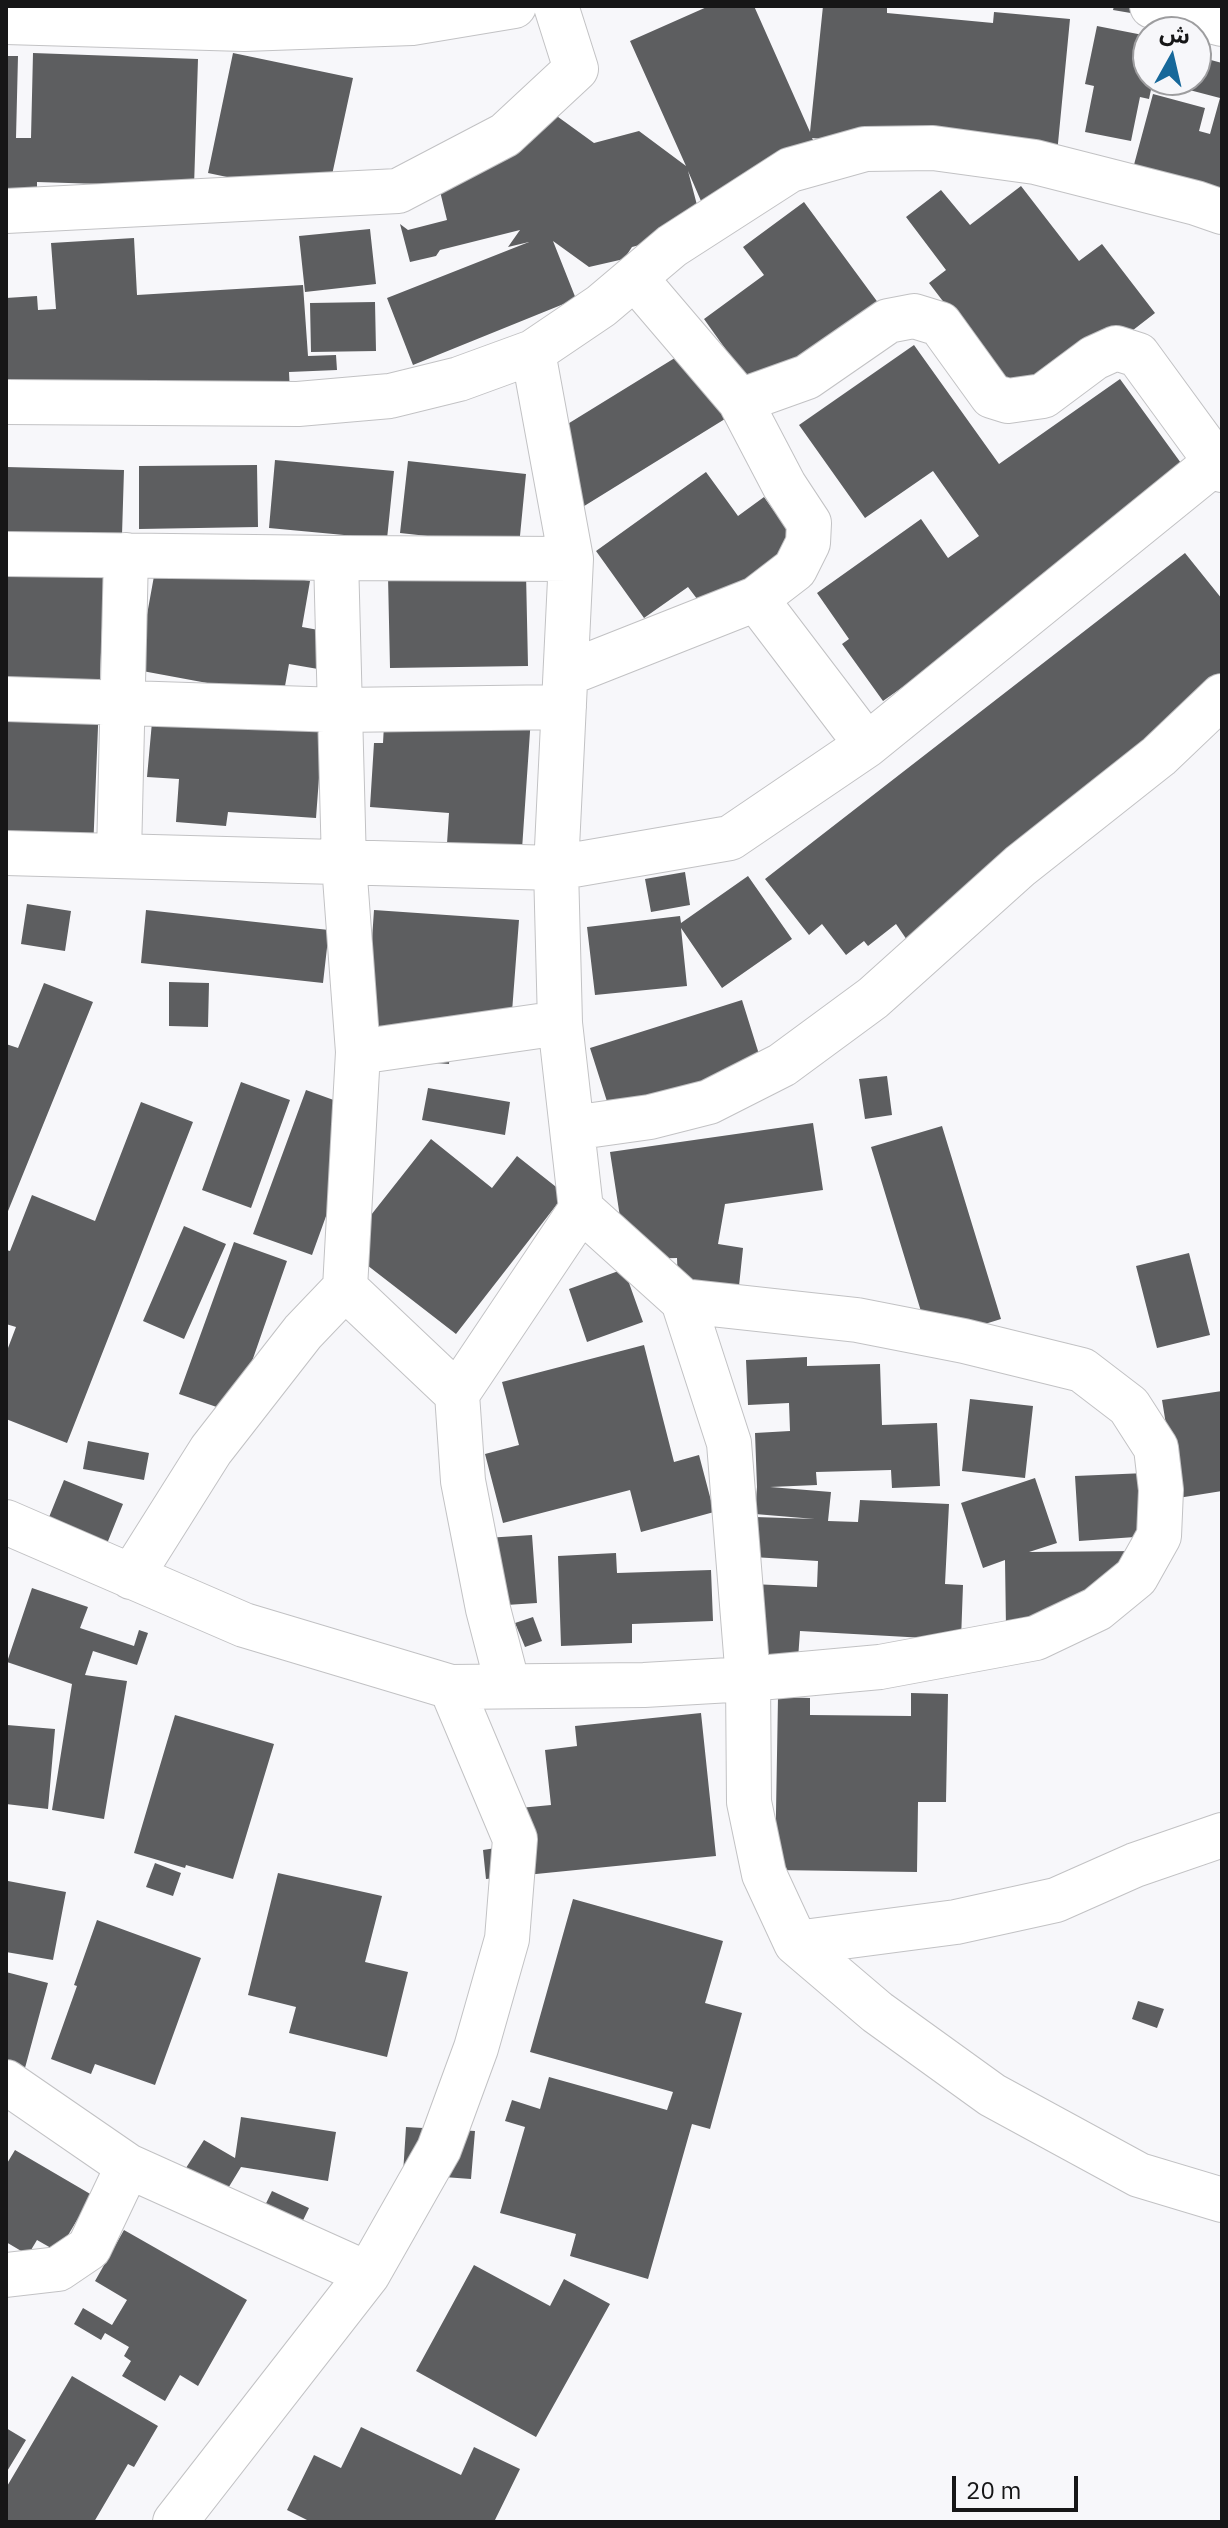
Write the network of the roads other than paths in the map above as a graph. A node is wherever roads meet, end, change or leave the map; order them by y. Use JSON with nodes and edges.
{"nodes":[{"id":1,"x":514,"y":6,"type":"edge"},
{"id":2,"x":556,"y":6,"type":"edge"},
{"id":3,"x":1152,"y":6,"type":"edge"},
{"id":4,"x":6,"y":22,"type":"edge"},
{"id":5,"x":1222,"y":24,"type":"edge"},
{"id":6,"x":6,"y":211,"type":"edge"},
{"id":7,"x":1222,"y":212,"type":"edge"},
{"id":8,"x":635,"y":278,"type":"junction"},
{"id":9,"x":533,"y":352,"type":"junction"},
{"id":10,"x":740,"y":401,"type":"junction"},
{"id":11,"x":6,"y":402,"type":"edge"},
{"id":12,"x":1220,"y":463,"type":"edge"},
{"id":13,"x":6,"y":554,"type":"edge"},
{"id":14,"x":126,"y":555,"type":"junction"},
{"id":15,"x":336,"y":558,"type":"junction"},
{"id":16,"x":571,"y":559,"type":"junction"},
{"id":17,"x":756,"y":599,"type":"junction"},
{"id":18,"x":565,"y":690,"type":"junction"},
{"id":19,"x":1222,"y":696,"type":"edge"},
{"id":20,"x":6,"y":699,"type":"edge"},
{"id":21,"x":122,"y":701,"type":"junction"},
{"id":22,"x":340,"y":710,"type":"junction"},
{"id":23,"x":867,"y":745,"type":"junction"},
{"id":24,"x":6,"y":853,"type":"edge"},
{"id":25,"x":119,"y":855,"type":"junction"},
{"id":26,"x":344,"y":864,"type":"junction"},
{"id":27,"x":556,"y":868,"type":"junction"},
{"id":28,"x":560,"y":1023,"type":"junction"},
{"id":29,"x":358,"y":1052,"type":"junction"},
{"id":30,"x":572,"y":1128,"type":"junction"},
{"id":31,"x":581,"y":1209,"type":"junction"},
{"id":32,"x":345,"y":1288,"type":"junction"},
{"id":33,"x":683,"y":1301,"type":"junction"},
{"id":34,"x":457,"y":1394,"type":"junction"},
{"id":35,"x":6,"y":1522,"type":"edge"},
{"id":36,"x":131,"y":1577,"type":"junction"},
{"id":37,"x":748,"y":1679,"type":"junction"},
{"id":38,"x":508,"y":1686,"type":"junction"},
{"id":39,"x":451,"y":1687,"type":"junction"},
{"id":40,"x":1222,"y":1835,"type":"edge"},
{"id":41,"x":796,"y":1943,"type":"junction"},
{"id":42,"x":6,"y":2082,"type":"edge"},
{"id":43,"x":128,"y":2166,"type":"junction"},
{"id":44,"x":1222,"y":2200,"type":"edge"},
{"id":45,"x":368,"y":2274,"type":"junction"},
{"id":46,"x":6,"y":2275,"type":"edge"},
{"id":47,"x":175,"y":2522,"type":"edge"}],
"edges":[{"from":1,"to":4,"type":"street"},
{"from":2,"to":6,"type":"street"},
{"from":3,"to":5,"type":"street"},
{"from":7,"to":8,"type":"street"},
{"from":8,"to":9,"type":"street"},
{"from":8,"to":10,"type":"street"},
{"from":9,"to":11,"type":"street"},
{"from":9,"to":16,"type":"street"},
{"from":10,"to":12,"type":"street"},
{"from":10,"to":17,"type":"street"},
{"from":12,"to":23,"type":"street"},
{"from":13,"to":14,"type":"street"},
{"from":14,"to":15,"type":"street"},
{"from":14,"to":21,"type":"street"},
{"from":15,"to":16,"type":"street"},
{"from":15,"to":22,"type":"street"},
{"from":16,"to":18,"type":"street"},
{"from":17,"to":18,"type":"street"},
{"from":17,"to":23,"type":"street"},
{"from":18,"to":22,"type":"street"},
{"from":18,"to":27,"type":"street"},
{"from":19,"to":30,"type":"street"},
{"from":20,"to":21,"type":"street"},
{"from":21,"to":22,"type":"street"},
{"from":21,"to":25,"type":"street"},
{"from":22,"to":26,"type":"street"},
{"from":23,"to":27,"type":"street"},
{"from":24,"to":25,"type":"street"},
{"from":25,"to":26,"type":"street"},
{"from":26,"to":27,"type":"street"},
{"from":26,"to":29,"type":"street"},
{"from":27,"to":28,"type":"street"},
{"from":28,"to":29,"type":"street"},
{"from":28,"to":30,"type":"street"},
{"from":29,"to":32,"type":"street"},
{"from":30,"to":31,"type":"street"},
{"from":31,"to":33,"type":"street"},
{"from":31,"to":34,"type":"street"},
{"from":32,"to":34,"type":"street"},
{"from":32,"to":36,"type":"street"},
{"from":33,"to":37,"type":"street"},
{"from":33,"to":37,"type":"street"},
{"from":34,"to":38,"type":"street"},
{"from":35,"to":36,"type":"street"},
{"from":36,"to":39,"type":"street"},
{"from":37,"to":38,"type":"street"},
{"from":37,"to":41,"type":"street"},
{"from":38,"to":39,"type":"street"},
{"from":39,"to":45,"type":"street"},
{"from":40,"to":41,"type":"street"},
{"from":41,"to":44,"type":"street"},
{"from":42,"to":43,"type":"street"},
{"from":43,"to":45,"type":"street"},
{"from":43,"to":46,"type":"street"},
{"from":45,"to":47,"type":"street"}]}
